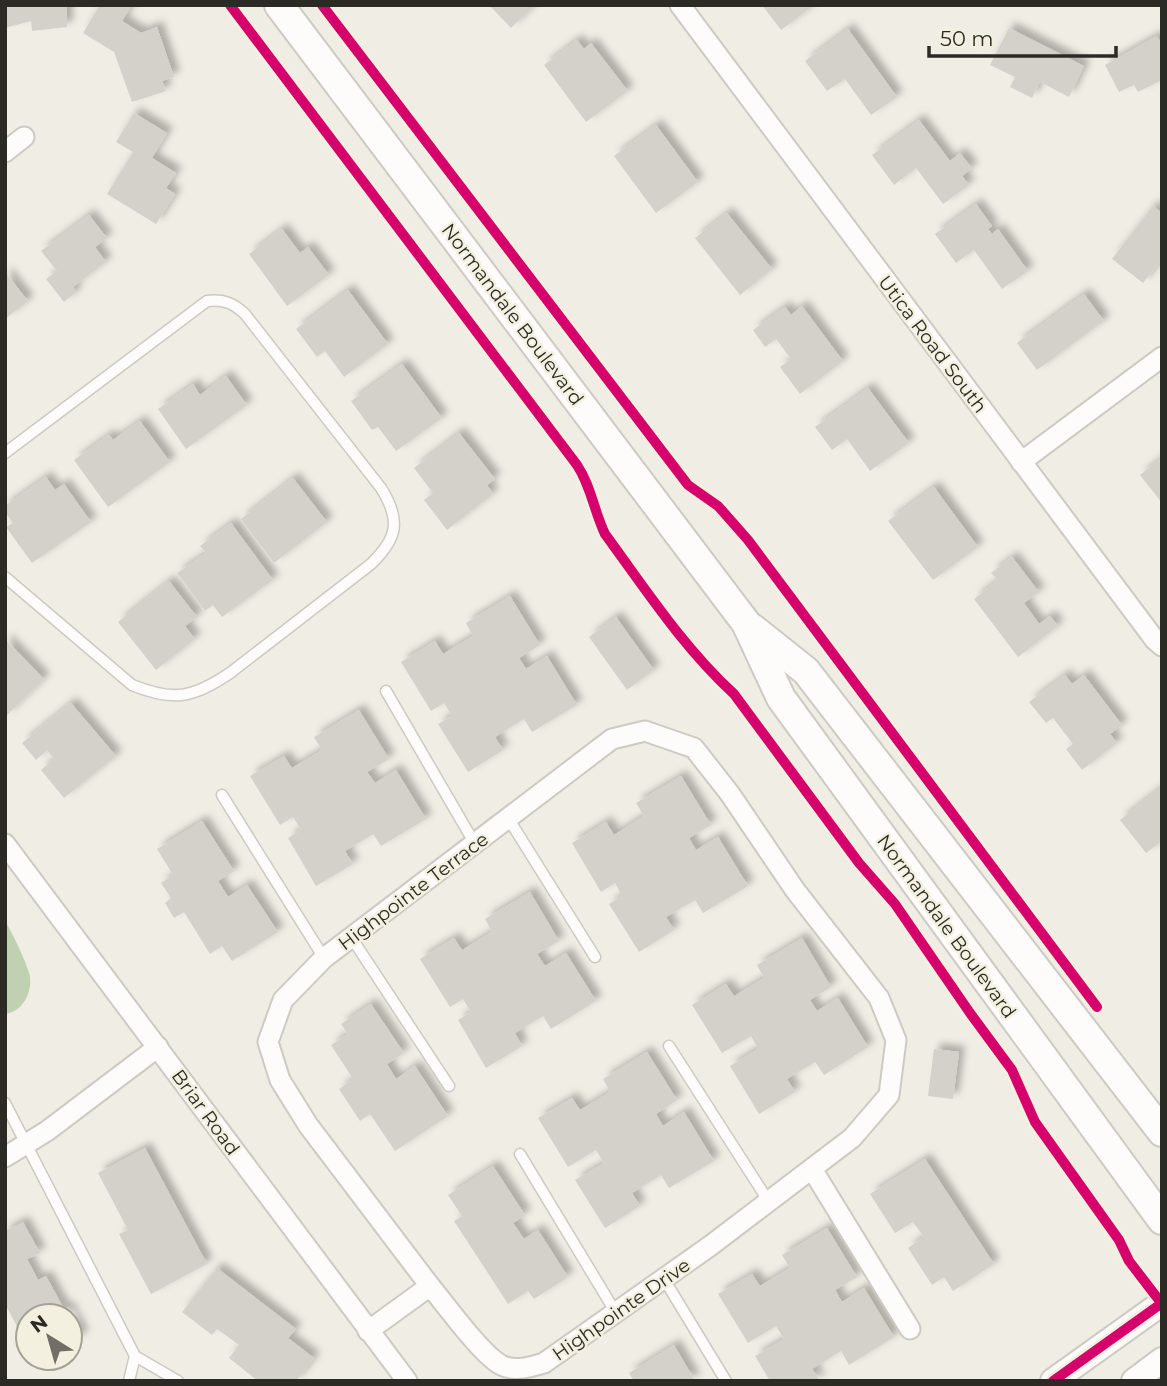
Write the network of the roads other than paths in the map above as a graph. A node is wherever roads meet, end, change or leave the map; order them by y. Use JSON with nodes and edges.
{"nodes":[{"id":1,"x":279,"y":5,"type":"edge"},
{"id":2,"x":680,"y":5,"type":"edge"},
{"id":3,"x":24,"y":137,"type":"dead end"},
{"id":4,"x":5,"y":152,"type":"edge"},
{"id":5,"x":1162,"y":357,"type":"edge"},
{"id":6,"x":5,"y":453,"type":"edge"},
{"id":7,"x":1021,"y":462,"type":"junction"},
{"id":8,"x":5,"y":576,"type":"edge"},
{"id":9,"x":746,"y":623,"type":"junction"},
{"id":10,"x":1162,"y":646,"type":"edge"},
{"id":11,"x":386,"y":691,"type":"dead end"},
{"id":12,"x":222,"y":795,"type":"dead end"},
{"id":13,"x":508,"y":818,"type":"junction"},
{"id":14,"x":5,"y":844,"type":"edge"},
{"id":15,"x":475,"y":844,"type":"junction"},
{"id":16,"x":795,"y":890,"type":"joint"},
{"id":17,"x":351,"y":937,"type":"junction"},
{"id":18,"x":596,"y":957,"type":"dead end"},
{"id":19,"x":324,"y":958,"type":"junction"},
{"id":20,"x":668,"y":1046,"type":"dead end"},
{"id":21,"x":158,"y":1047,"type":"junction"},
{"id":22,"x":449,"y":1086,"type":"dead end"},
{"id":23,"x":5,"y":1103,"type":"edge"},
{"id":24,"x":1162,"y":1132,"type":"edge"},
{"id":25,"x":25,"y":1144,"type":"junction"},
{"id":26,"x":520,"y":1154,"type":"dead end"},
{"id":27,"x":5,"y":1157,"type":"edge"},
{"id":28,"x":812,"y":1169,"type":"junction"},
{"id":29,"x":769,"y":1202,"type":"junction"},
{"id":30,"x":1162,"y":1220,"type":"edge"},
{"id":31,"x":664,"y":1279,"type":"junction"},
{"id":32,"x":430,"y":1286,"type":"junction"},
{"id":33,"x":1162,"y":1303,"type":"edge"},
{"id":34,"x":616,"y":1314,"type":"junction"},
{"id":35,"x":910,"y":1329,"type":"dead end"},
{"id":36,"x":368,"y":1331,"type":"junction"},
{"id":37,"x":135,"y":1356,"type":"junction"},
{"id":38,"x":1162,"y":1360,"type":"edge"},
{"id":39,"x":518,"y":1374,"type":"edge"},
{"id":40,"x":130,"y":1381,"type":"edge"},
{"id":41,"x":178,"y":1381,"type":"edge"},
{"id":42,"x":407,"y":1381,"type":"edge"},
{"id":43,"x":726,"y":1381,"type":"edge"},
{"id":44,"x":1053,"y":1381,"type":"edge"},
{"id":45,"x":1134,"y":1381,"type":"edge"}],
"edges":[{"from":1,"to":9,"type":"main road","name":"Normandale Boulevard"},
{"from":2,"to":7,"type":"street","name":"Utica Road South"},
{"from":3,"to":4,"type":"street"},
{"from":5,"to":7,"type":"street"},
{"from":6,"to":8,"type":"lane"},
{"from":7,"to":10,"type":"street","name":"Utica Road South"},
{"from":9,"to":24,"type":"main road","name":"Normandale Boulevard"},
{"from":9,"to":30,"type":"main road","name":"Normandale Boulevard"},
{"from":11,"to":15,"type":"lane"},
{"from":12,"to":19,"type":"lane"},
{"from":13,"to":15,"type":"street","name":"Highpointe Terrace"},
{"from":13,"to":16,"type":"street","name":"Highpointe Terrace"},
{"from":13,"to":18,"type":"lane"},
{"from":14,"to":21,"type":"street","name":"Briar Road"},
{"from":15,"to":17,"type":"street","name":"Highpointe Terrace"},
{"from":16,"to":28,"type":"street","name":"Highpointe Drive"},
{"from":17,"to":19,"type":"street","name":"Highpointe Terrace"},
{"from":17,"to":22,"type":"lane"},
{"from":19,"to":32,"type":"street","name":"Highpointe Terrace"},
{"from":20,"to":29,"type":"lane"},
{"from":21,"to":25,"type":"street"},
{"from":21,"to":36,"type":"street","name":"Briar Road"},
{"from":23,"to":25,"type":"lane"},
{"from":25,"to":27,"type":"street"},
{"from":25,"to":37,"type":"lane"},
{"from":26,"to":34,"type":"lane"},
{"from":28,"to":29,"type":"street","name":"Highpointe Drive"},
{"from":28,"to":35,"type":"street"},
{"from":29,"to":31,"type":"street","name":"Highpointe Drive"},
{"from":31,"to":34,"type":"street","name":"Highpointe Drive"},
{"from":31,"to":43,"type":"lane"},
{"from":32,"to":36,"type":"street"},
{"from":32,"to":39,"type":"street","name":"Highpointe Drive"},
{"from":33,"to":44,"type":"street"},
{"from":34,"to":39,"type":"street","name":"Highpointe Drive"},
{"from":36,"to":42,"type":"street","name":"Briar Road"},
{"from":37,"to":40,"type":"lane"},
{"from":37,"to":41,"type":"lane"},
{"from":38,"to":45,"type":"street"}]}
